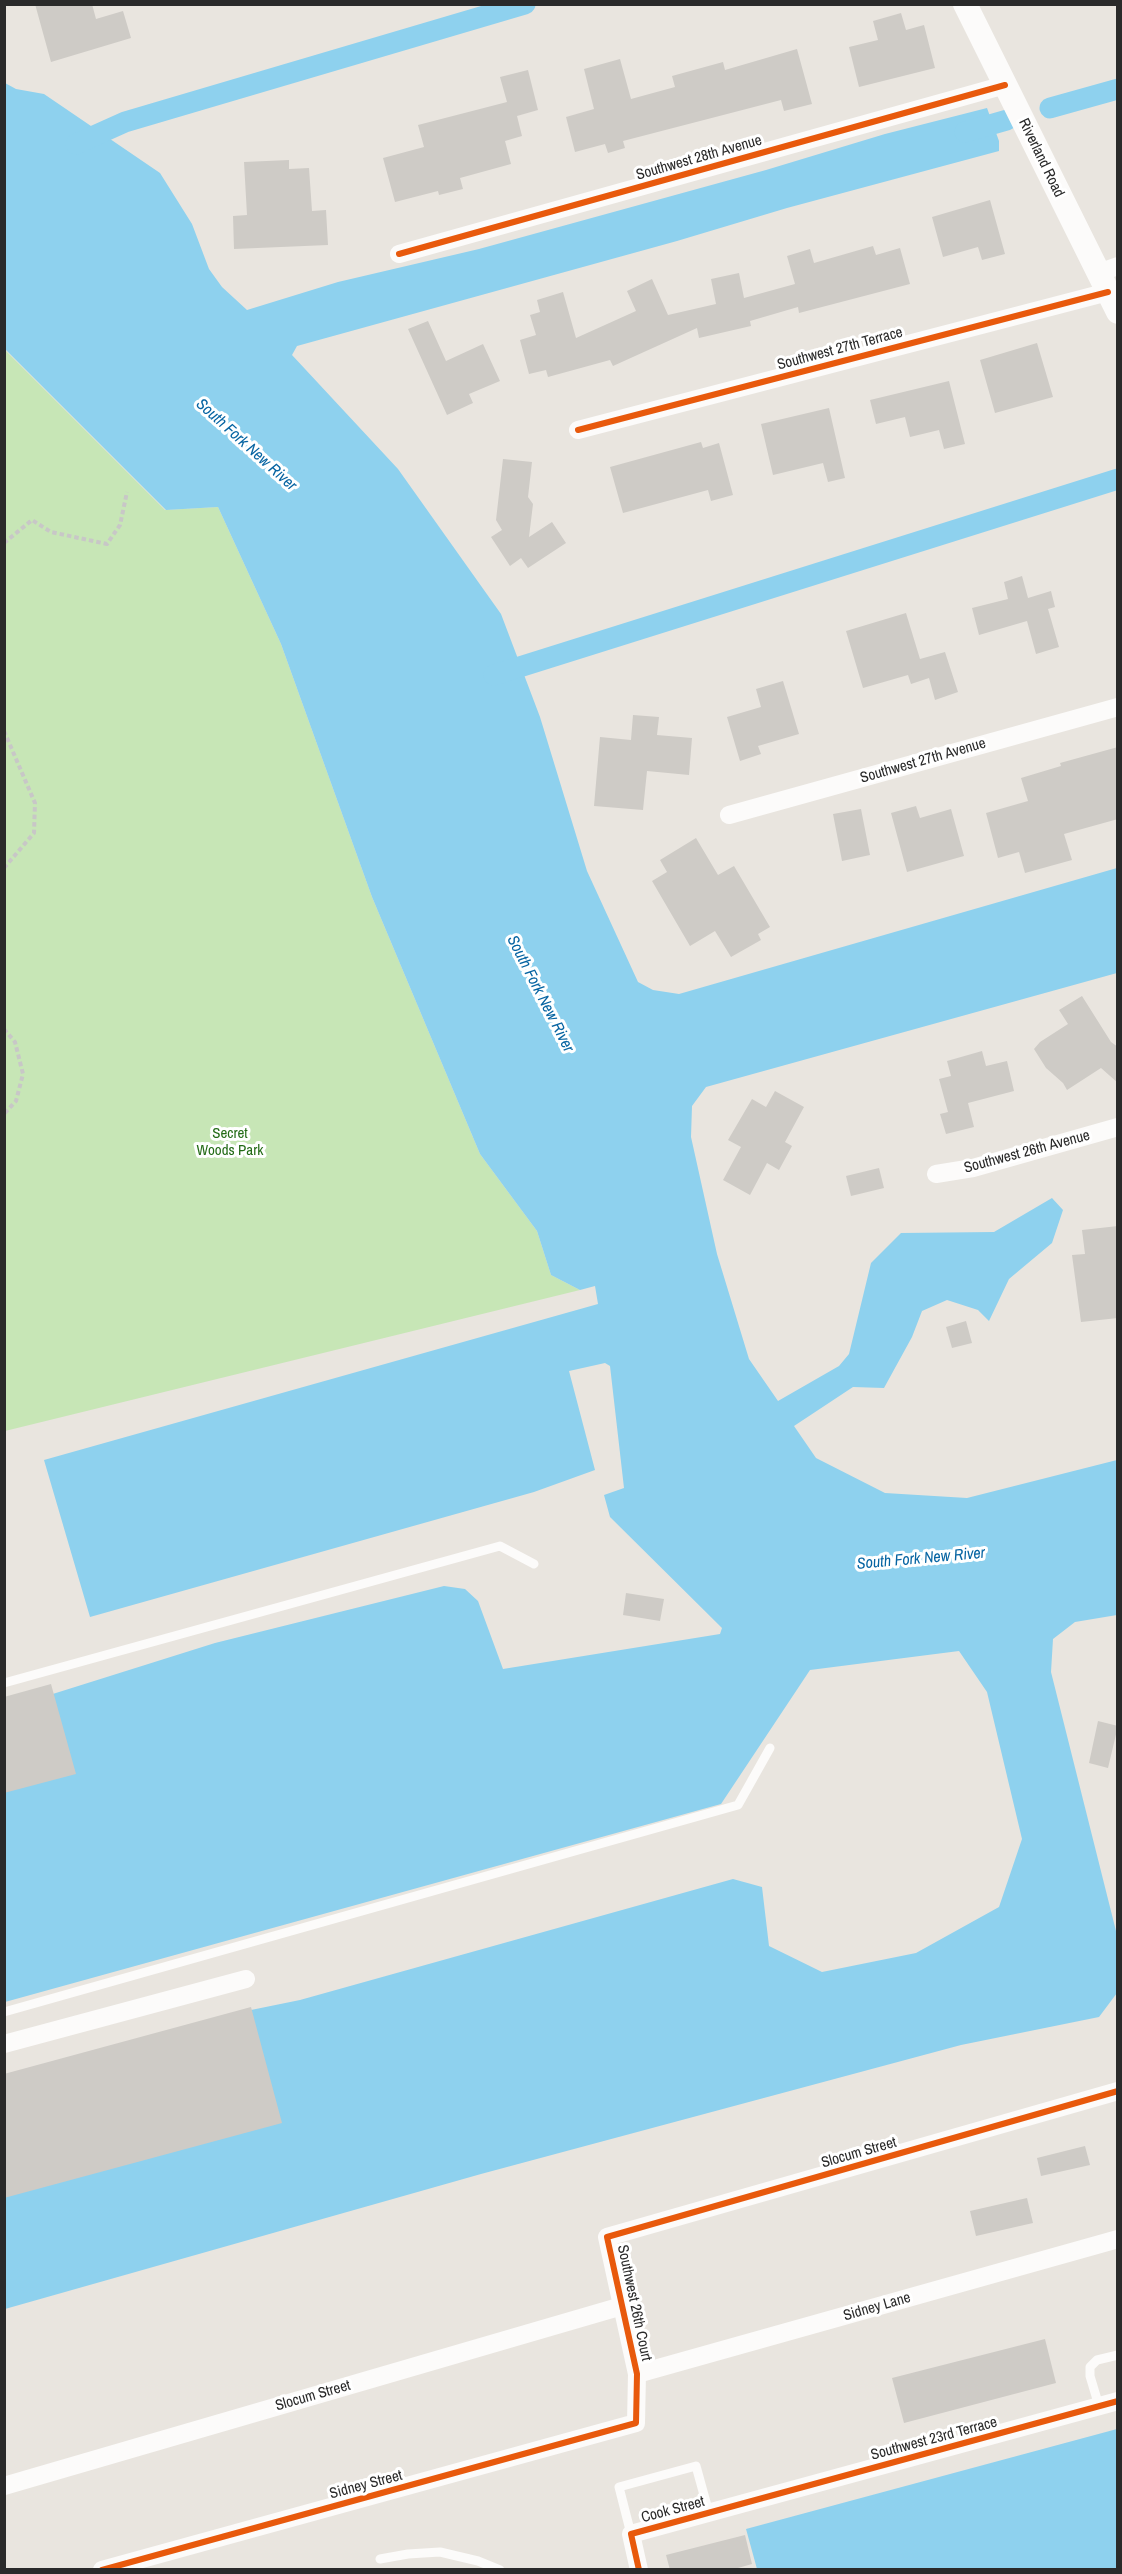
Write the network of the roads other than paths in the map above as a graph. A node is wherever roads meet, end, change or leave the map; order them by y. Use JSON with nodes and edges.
{"nodes":[{"id":1,"x":965,"y":4,"type":"edge"},
{"id":2,"x":1005,"y":85,"type":"junction"},
{"id":3,"x":399,"y":254,"type":"dead end"},
{"id":4,"x":1110,"y":286,"type":"edge"},
{"id":5,"x":578,"y":430,"type":"dead end"},
{"id":6,"x":1118,"y":707,"type":"edge"},
{"id":7,"x":729,"y":815,"type":"dead end"},
{"id":8,"x":1118,"y":1127,"type":"edge"},
{"id":9,"x":936,"y":1174,"type":"dead end"},
{"id":10,"x":534,"y":1564,"type":"dead end"},
{"id":11,"x":4,"y":1683,"type":"edge"},
{"id":12,"x":770,"y":1748,"type":"dead end"},
{"id":13,"x":246,"y":1979,"type":"dead end"},
{"id":14,"x":4,"y":2012,"type":"edge"},
{"id":15,"x":4,"y":2044,"type":"edge"},
{"id":16,"x":1118,"y":2091,"type":"edge"},
{"id":17,"x":607,"y":2237,"type":"joint"},
{"id":18,"x":1118,"y":2239,"type":"edge"},
{"id":19,"x":622,"y":2307,"type":"junction"},
{"id":20,"x":1118,"y":2355,"type":"edge"},
{"id":21,"x":637,"y":2374,"type":"junction"},
{"id":22,"x":1118,"y":2401,"type":"edge"},
{"id":23,"x":1099,"y":2406,"type":"junction"},
{"id":24,"x":4,"y":2486,"type":"edge"},
{"id":25,"x":758,"y":2500,"type":"joint"},
{"id":26,"x":709,"y":2514,"type":"junction"},
{"id":27,"x":630,"y":2534,"type":"junction"},
{"id":28,"x":381,"y":2559,"type":"dead end"},
{"id":29,"x":102,"y":2570,"type":"edge"},
{"id":30,"x":500,"y":2570,"type":"edge"},
{"id":31,"x":639,"y":2570,"type":"edge"}],
"edges":[{"from":1,"to":2,"type":"street","name":"Riverland Road"},
{"from":2,"to":3,"type":"street","name":"Southwest 28th Avenue"},
{"from":2,"to":4,"type":"street","name":"Riverland Road"},
{"from":4,"to":5,"type":"street","name":"Southwest 27th Terrace"},
{"from":6,"to":7,"type":"street","name":"Southwest 27th Avenue"},
{"from":8,"to":9,"type":"street","name":"Southwest 26th Avenue"},
{"from":10,"to":11,"type":"lane"},
{"from":12,"to":14,"type":"lane"},
{"from":13,"to":15,"type":"street"},
{"from":16,"to":17,"type":"street","name":"Slocum Street"},
{"from":17,"to":19,"type":"street","name":"Southwest 26th Court"},
{"from":18,"to":21,"type":"street","name":"Sidney Lane"},
{"from":19,"to":21,"type":"street","name":"Southwest 26th Court"},
{"from":19,"to":24,"type":"street","name":"Slocum Street"},
{"from":20,"to":23,"type":"lane"},
{"from":21,"to":29,"type":"street","name":"Sidney Street"},
{"from":22,"to":23,"type":"street","name":"Southwest 23rd Terrace"},
{"from":23,"to":25,"type":"street","name":"Southwest 23rd Terrace"},
{"from":25,"to":26,"type":"street","name":"Cook Street"},
{"from":26,"to":27,"type":"street","name":"Cook Street"},
{"from":26,"to":27,"type":"lane"},
{"from":27,"to":31,"type":"street","name":"Cook Street"},
{"from":28,"to":30,"type":"lane"}]}
